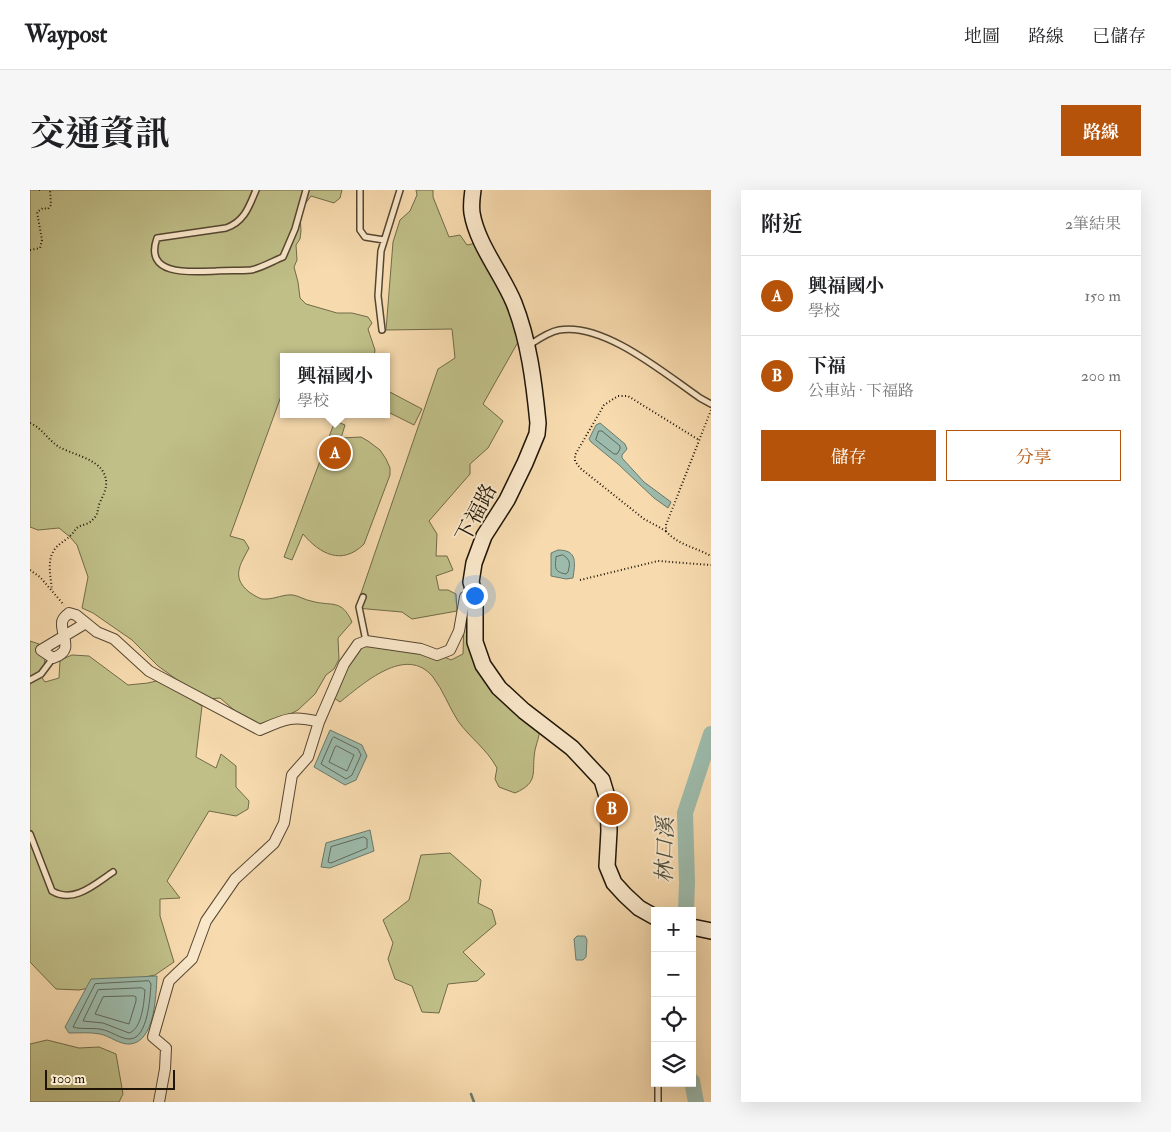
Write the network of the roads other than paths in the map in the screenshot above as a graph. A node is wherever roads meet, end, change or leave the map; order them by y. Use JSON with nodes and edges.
{"nodes":[{"id":1,"x":256,"y":190,"type":"edge"},
{"id":2,"x":306,"y":190,"type":"edge"},
{"id":3,"x":360,"y":190,"type":"edge"},
{"id":4,"x":400,"y":190,"type":"edge"},
{"id":5,"x":473,"y":190,"type":"edge"},
{"id":6,"x":384,"y":240,"type":"junction"},
{"id":7,"x":382,"y":330,"type":"dead end"},
{"id":8,"x":528,"y":346,"type":"junction"},
{"id":9,"x":711,"y":404,"type":"edge"},
{"id":10,"x":475,"y":596,"type":"junction"},
{"id":11,"x":363,"y":597,"type":"dead end"},
{"id":12,"x":86,"y":623,"type":"junction"},
{"id":13,"x":65,"y":635,"type":"junction"},
{"id":14,"x":366,"y":641,"type":"junction"},
{"id":15,"x":53,"y":658,"type":"joint"},
{"id":16,"x":30,"y":680,"type":"edge"},
{"id":17,"x":319,"y":722,"type":"junction"},
{"id":18,"x":30,"y":834,"type":"edge"},
{"id":19,"x":113,"y":872,"type":"dead end"},
{"id":20,"x":651,"y":915,"type":"edge"},
{"id":21,"x":696,"y":928,"type":"edge"},
{"id":22,"x":709,"y":931,"type":"edge"},
{"id":23,"x":658,"y":1087,"type":"edge"},
{"id":24,"x":160,"y":1102,"type":"edge"},
{"id":25,"x":658,"y":1102,"type":"edge"}],
"edges":[{"from":1,"to":2,"type":"lane"},
{"from":3,"to":6,"type":"lane"},
{"from":4,"to":6,"type":"lane"},
{"from":5,"to":8,"type":"main road","name":"下福路"},
{"from":6,"to":7,"type":"lane"},
{"from":8,"to":9,"type":"lane"},
{"from":8,"to":10,"type":"main road","name":"下福路"},
{"from":10,"to":14,"type":"street"},
{"from":10,"to":20,"type":"main road","name":"下福路"},
{"from":11,"to":14,"type":"lane"},
{"from":12,"to":13,"type":"street"},
{"from":12,"to":13,"type":"street"},
{"from":12,"to":17,"type":"street"},
{"from":13,"to":15,"type":"street"},
{"from":14,"to":17,"type":"street"},
{"from":15,"to":16,"type":"lane"},
{"from":17,"to":24,"type":"street"},
{"from":18,"to":19,"type":"lane"},
{"from":21,"to":22,"type":"main road"},
{"from":23,"to":25,"type":"lane"}]}
